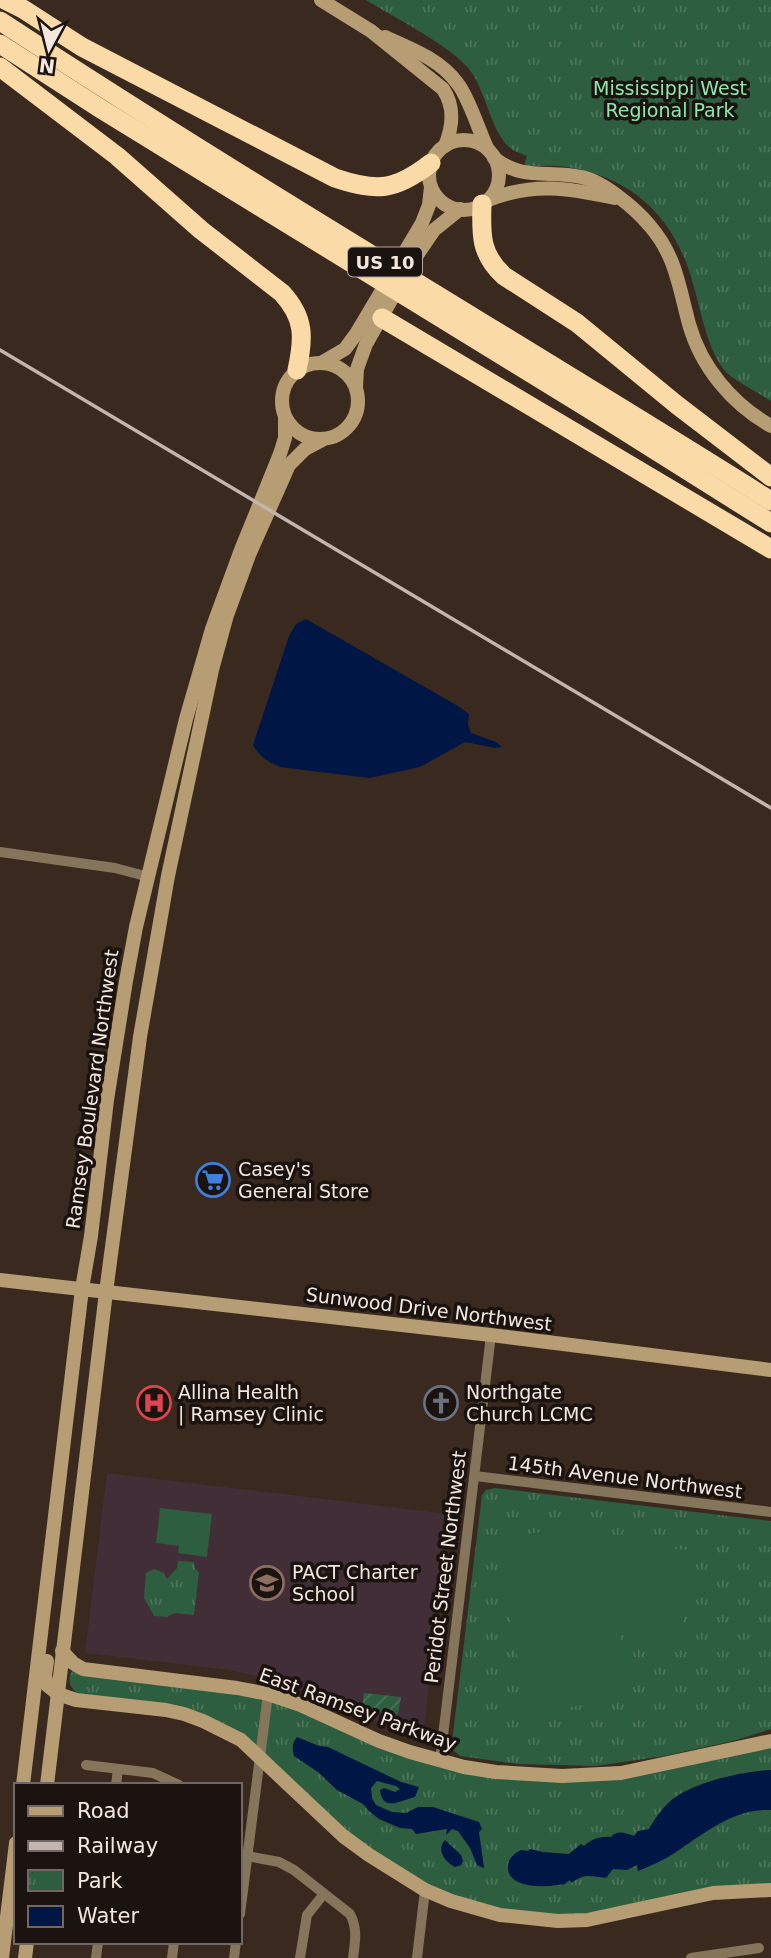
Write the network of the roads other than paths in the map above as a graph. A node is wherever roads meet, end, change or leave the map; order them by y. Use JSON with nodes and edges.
{"nodes":[{"id":1,"x":5,"y":0,"type":"edge"},
{"id":2,"x":321,"y":0,"type":"edge"},
{"id":3,"x":0,"y":20,"type":"edge"},
{"id":4,"x":371,"y":31,"type":"junction"},
{"id":5,"x":0,"y":44,"type":"edge"},
{"id":6,"x":0,"y":67,"type":"edge"},
{"id":7,"x":445,"y":146,"type":"junction"},
{"id":8,"x":491,"y":154,"type":"junction"},
{"id":9,"x":431,"y":163,"type":"junction"},
{"id":10,"x":431,"y":186,"type":"junction"},
{"id":11,"x":620,"y":199,"type":"junction"},
{"id":12,"x":485,"y":202,"type":"junction"},
{"id":13,"x":460,"y":209,"type":"junction"},
{"id":14,"x":410,"y":255,"type":"junction"},
{"id":15,"x":382,"y":309,"type":"junction"},
{"id":16,"x":321,"y":363,"type":"junction"},
{"id":17,"x":298,"y":370,"type":"junction"},
{"id":18,"x":356,"y":388,"type":"junction"},
{"id":19,"x":285,"y":418,"type":"junction"},
{"id":20,"x":771,"y":426,"type":"edge"},
{"id":21,"x":322,"y":440,"type":"junction"},
{"id":22,"x":771,"y":477,"type":"edge"},
{"id":23,"x":274,"y":483,"type":"junction"},
{"id":24,"x":771,"y":501,"type":"edge"},
{"id":25,"x":771,"y":523,"type":"edge"},
{"id":26,"x":771,"y":549,"type":"edge"},
{"id":27,"x":245,"y":552,"type":"junction"},
{"id":28,"x":0,"y":852,"type":"edge"},
{"id":29,"x":149,"y":877,"type":"junction"},
{"id":30,"x":0,"y":1280,"type":"edge"},
{"id":31,"x":82,"y":1289,"type":"junction"},
{"id":32,"x":106,"y":1292,"type":"junction"},
{"id":33,"x":491,"y":1335,"type":"junction"},
{"id":34,"x":771,"y":1370,"type":"edge"},
{"id":35,"x":475,"y":1476,"type":"junction"},
{"id":36,"x":57,"y":1494,"type":"junction"},
{"id":37,"x":771,"y":1512,"type":"edge"},
{"id":38,"x":62,"y":1651,"type":"junction"},
{"id":39,"x":58,"y":1694,"type":"junction"},
{"id":40,"x":268,"y":1694,"type":"junction"},
{"id":41,"x":771,"y":1741,"type":"edge"},
{"id":42,"x":260,"y":1758,"type":"junction"},
{"id":43,"x":440,"y":1760,"type":"junction"},
{"id":44,"x":86,"y":1765,"type":"dead end"},
{"id":45,"x":118,"y":1769,"type":"junction"},
{"id":46,"x":23,"y":1783,"type":"edge"},
{"id":47,"x":47,"y":1783,"type":"edge"},
{"id":48,"x":116,"y":1783,"type":"edge"},
{"id":49,"x":175,"y":1783,"type":"edge"},
{"id":50,"x":242,"y":1811,"type":"edge"},
{"id":51,"x":253,"y":1813,"type":"junction"},
{"id":52,"x":247,"y":1856,"type":"junction"},
{"id":53,"x":14,"y":1859,"type":"edge"},
{"id":54,"x":425,"y":1890,"type":"junction"},
{"id":55,"x":771,"y":1890,"type":"edge"},
{"id":56,"x":323,"y":1895,"type":"junction"},
{"id":57,"x":242,"y":1897,"type":"edge"},
{"id":58,"x":759,"y":1948,"type":"dead end"},
{"id":59,"x":710,"y":1956,"type":"edge"},
{"id":60,"x":421,"y":1957,"type":"edge"},
{"id":61,"x":2,"y":1958,"type":"edge"},
{"id":62,"x":300,"y":1958,"type":"edge"},
{"id":63,"x":353,"y":1958,"type":"edge"},
{"id":64,"x":691,"y":1958,"type":"edge"}],
"edges":[{"from":1,"to":9,"type":"highway"},
{"from":2,"to":4,"type":"street"},
{"from":3,"to":24,"type":"highway","number":"US 10"},
{"from":4,"to":7,"type":"street"},
{"from":4,"to":8,"type":"street"},
{"from":5,"to":25,"type":"highway","number":"US 10"},
{"from":6,"to":17,"type":"highway"},
{"from":7,"to":8,"type":"street"},
{"from":7,"to":9,"type":"street"},
{"from":8,"to":11,"type":"street"},
{"from":8,"to":12,"type":"street"},
{"from":9,"to":10,"type":"street"},
{"from":10,"to":13,"type":"street"},
{"from":10,"to":14,"type":"street"},
{"from":11,"to":12,"type":"street"},
{"from":11,"to":20,"type":"street"},
{"from":12,"to":13,"type":"street"},
{"from":12,"to":22,"type":"highway"},
{"from":13,"to":14,"type":"street"},
{"from":14,"to":15,"type":"street"},
{"from":15,"to":16,"type":"street"},
{"from":15,"to":18,"type":"street"},
{"from":15,"to":26,"type":"highway"},
{"from":16,"to":17,"type":"street"},
{"from":16,"to":18,"type":"street"},
{"from":17,"to":19,"type":"street"},
{"from":18,"to":21,"type":"street"},
{"from":19,"to":21,"type":"street"},
{"from":19,"to":23,"type":"street","name":"Ramsey Boulevard Northwest"},
{"from":21,"to":23,"type":"street","name":"Ramsey Boulevard Northwest"},
{"from":23,"to":27,"type":"street","name":"Ramsey Boulevard Northwest"},
{"from":27,"to":29,"type":"street","name":"Ramsey Boulevard Northwest"},
{"from":27,"to":32,"type":"street","name":"Ramsey Boulevard Northwest"},
{"from":28,"to":29,"type":"street"},
{"from":29,"to":31,"type":"street","name":"Ramsey Boulevard Northwest"},
{"from":30,"to":31,"type":"street","name":"Sunwood Drive Northwest"},
{"from":31,"to":32,"type":"street","name":"Sunwood Drive Northwest"},
{"from":31,"to":36,"type":"street","name":"Ramsey Boulevard Northwest"},
{"from":32,"to":33,"type":"street","name":"Sunwood Drive Northwest"},
{"from":32,"to":38,"type":"street","name":"Ramsey Boulevard Northwest"},
{"from":33,"to":34,"type":"street","name":"Sunwood Drive Northwest"},
{"from":33,"to":35,"type":"street","name":"Peridot Street Northwest"},
{"from":35,"to":37,"type":"street","name":"145th Avenue Northwest"},
{"from":35,"to":43,"type":"street","name":"Peridot Street Northwest"},
{"from":36,"to":39,"type":"street"},
{"from":36,"to":46,"type":"street","name":"Ramsey Boulevard Northwest"},
{"from":38,"to":39,"type":"street","name":"Ramsey Boulevard Northwest"},
{"from":38,"to":40,"type":"street","name":"East Ramsey Parkway"},
{"from":39,"to":42,"type":"street"},
{"from":39,"to":47,"type":"street","name":"Ramsey Boulevard Northwest"},
{"from":40,"to":42,"type":"street"},
{"from":40,"to":43,"type":"street","name":"East Ramsey Parkway"},
{"from":41,"to":43,"type":"street","name":"East Ramsey Parkway"},
{"from":42,"to":51,"type":"street"},
{"from":42,"to":54,"type":"street"},
{"from":44,"to":45,"type":"street"},
{"from":45,"to":48,"type":"street"},
{"from":45,"to":49,"type":"street"},
{"from":50,"to":51,"type":"street"},
{"from":51,"to":52,"type":"street"},
{"from":52,"to":56,"type":"street"},
{"from":52,"to":57,"type":"street"},
{"from":53,"to":61,"type":"street"},
{"from":54,"to":55,"type":"street"},
{"from":54,"to":60,"type":"street"},
{"from":56,"to":62,"type":"street"},
{"from":56,"to":63,"type":"street"},
{"from":58,"to":59,"type":"street"},
{"from":59,"to":64,"type":"street"}]}
